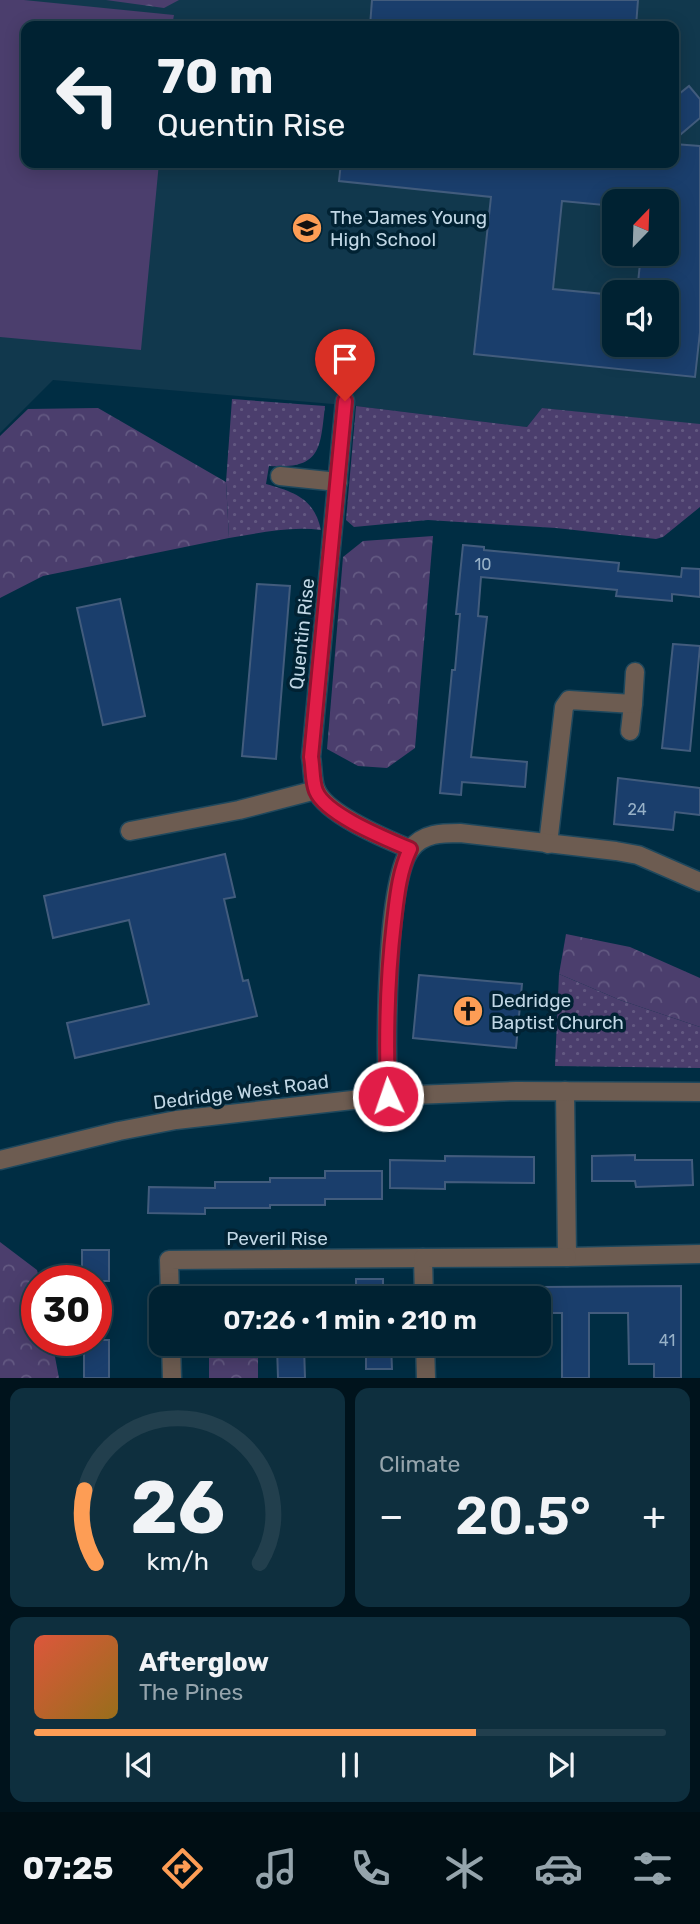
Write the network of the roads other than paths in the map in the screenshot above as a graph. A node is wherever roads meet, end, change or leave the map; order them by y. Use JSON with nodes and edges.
{"nodes":[{"id":1,"x":345,"y":401,"type":"dead end"},
{"id":2,"x":280,"y":476,"type":"dead end"},
{"id":3,"x":338,"y":482,"type":"junction"},
{"id":4,"x":635,"y":672,"type":"dead end"},
{"id":5,"x":633,"y":704,"type":"junction"},
{"id":6,"x":630,"y":731,"type":"dead end"},
{"id":7,"x":316,"y":790,"type":"junction"},
{"id":8,"x":130,"y":831,"type":"dead end"},
{"id":9,"x":548,"y":844,"type":"junction"},
{"id":10,"x":410,"y":849,"type":"junction"},
{"id":11,"x":700,"y":882,"type":"edge"},
{"id":12,"x":565,"y":1091,"type":"junction"},
{"id":13,"x":700,"y":1092,"type":"edge"},
{"id":14,"x":388,"y":1096,"type":"junction"},
{"id":15,"x":0,"y":1160,"type":"edge"},
{"id":16,"x":700,"y":1254,"type":"edge"},
{"id":17,"x":567,"y":1257,"type":"junction"},
{"id":18,"x":423,"y":1258,"type":"junction"},
{"id":19,"x":170,"y":1286,"type":"edge"},
{"id":20,"x":424,"y":1286,"type":"edge"},
{"id":21,"x":171,"y":1356,"type":"edge"},
{"id":22,"x":425,"y":1356,"type":"edge"},
{"id":23,"x":172,"y":1378,"type":"edge"},
{"id":24,"x":426,"y":1378,"type":"edge"}],
"edges":[{"from":1,"to":3,"type":"street","name":"Quentin Rise"},
{"from":2,"to":3,"type":"street"},
{"from":3,"to":7,"type":"street","name":"Quentin Rise"},
{"from":4,"to":5,"type":"street"},
{"from":5,"to":6,"type":"street"},
{"from":5,"to":9,"type":"street"},
{"from":7,"to":8,"type":"street"},
{"from":7,"to":10,"type":"street"},
{"from":9,"to":10,"type":"street"},
{"from":9,"to":11,"type":"street"},
{"from":10,"to":14,"type":"street"},
{"from":12,"to":13,"type":"street","name":"Dedridge West Road"},
{"from":12,"to":14,"type":"street","name":"Dedridge West Road"},
{"from":12,"to":17,"type":"street"},
{"from":14,"to":15,"type":"street","name":"Dedridge West Road"},
{"from":16,"to":17,"type":"street","name":"Peveril Rise"},
{"from":17,"to":18,"type":"street","name":"Peveril Rise"},
{"from":18,"to":19,"type":"street","name":"Peveril Rise"},
{"from":18,"to":20,"type":"street"},
{"from":21,"to":23,"type":"street"},
{"from":22,"to":24,"type":"street"}]}
